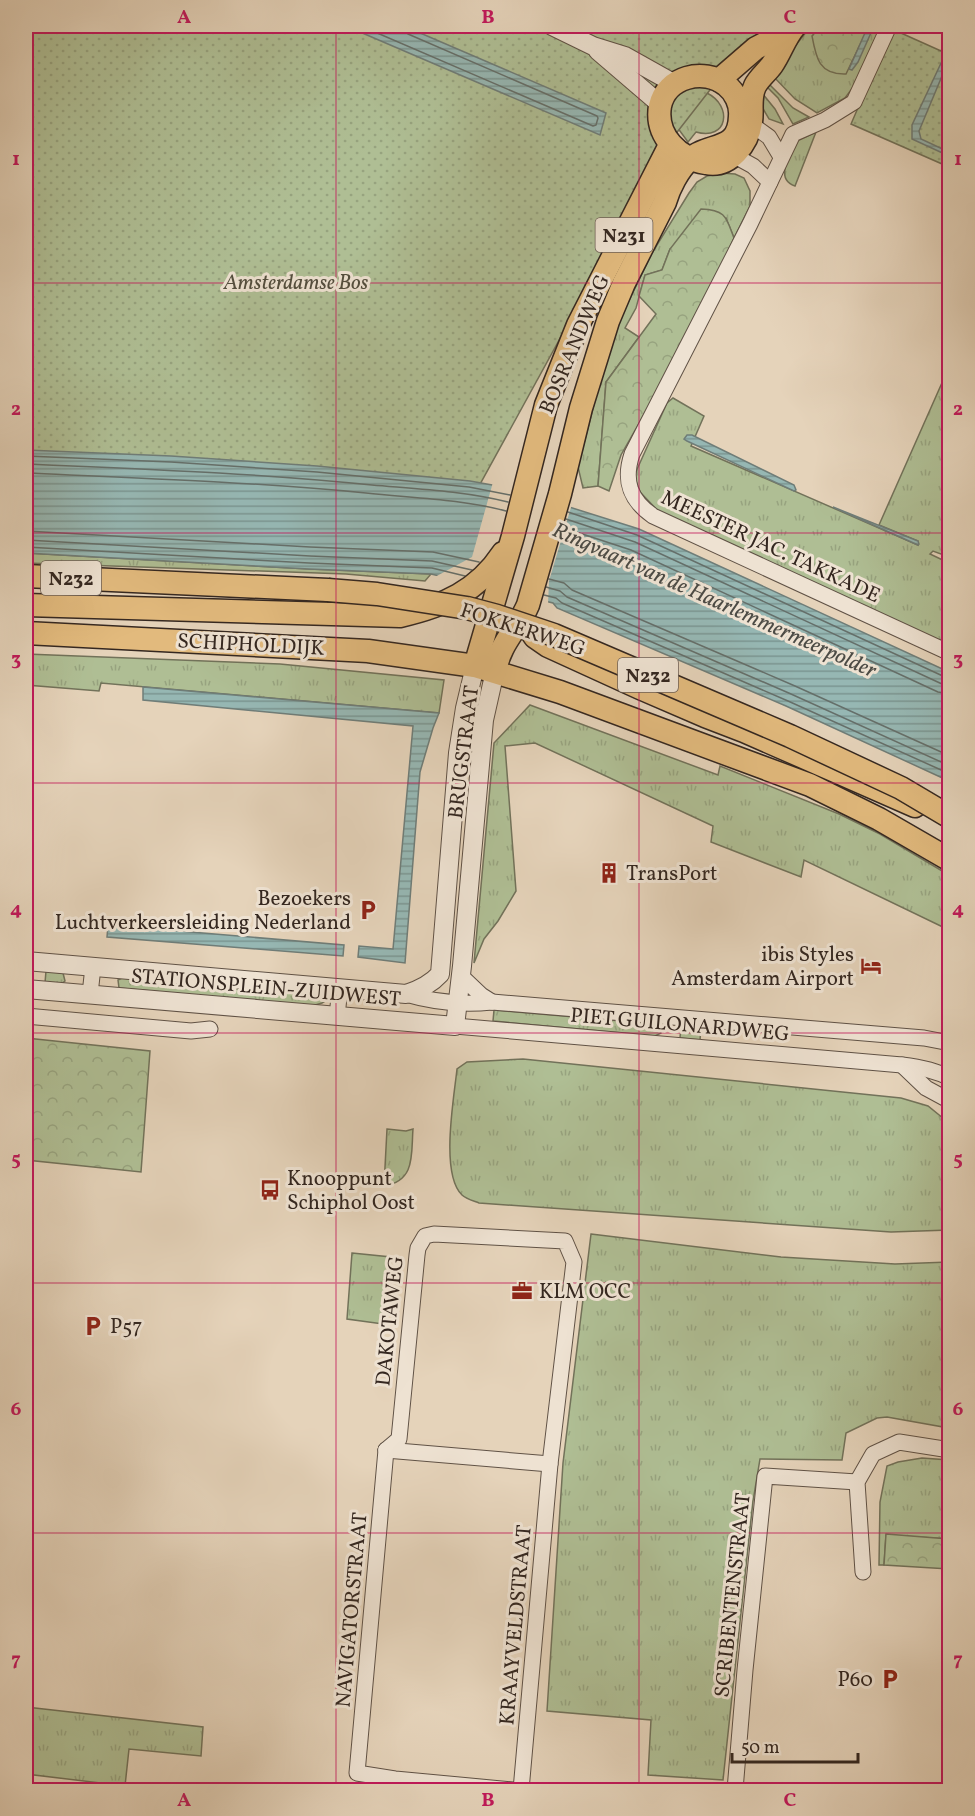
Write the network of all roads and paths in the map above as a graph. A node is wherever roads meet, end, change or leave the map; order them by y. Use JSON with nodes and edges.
{"nodes":[{"id":1,"x":552,"y":26,"type":"edge"},
{"id":2,"x":889,"y":26,"type":"edge"},
{"id":3,"x":793,"y":28,"type":"edge"},
{"id":4,"x":593,"y":46,"type":"junction"},
{"id":5,"x":719,"y":80,"type":"junction"},
{"id":6,"x":675,"y":84,"type":"junction"},
{"id":7,"x":661,"y":105,"type":"junction"},
{"id":8,"x":748,"y":115,"type":"junction"},
{"id":9,"x":670,"y":145,"type":"junction"},
{"id":10,"x":734,"y":155,"type":"junction"},
{"id":11,"x":782,"y":157,"type":"junction"},
{"id":12,"x":697,"y":161,"type":"junction"},
{"id":13,"x":770,"y":182,"type":"junction"},
{"id":14,"x":526,"y":485,"type":"joint"},
{"id":15,"x":560,"y":494,"type":"joint"},
{"id":16,"x":513,"y":536,"type":"junction"},
{"id":17,"x":26,"y":576,"type":"edge"},
{"id":18,"x":26,"y":605,"type":"edge"},
{"id":19,"x":526,"y":609,"type":"junction"},
{"id":20,"x":26,"y":633,"type":"edge"},
{"id":21,"x":548,"y":646,"type":"junction"},
{"id":22,"x":950,"y":653,"type":"edge"},
{"id":23,"x":490,"y":663,"type":"junction"},
{"id":24,"x":950,"y":819,"type":"edge"},
{"id":25,"x":950,"y":860,"type":"edge"},
{"id":26,"x":26,"y":961,"type":"edge"},
{"id":27,"x":93,"y":967,"type":"junction"},
{"id":28,"x":441,"y":974,"type":"junction"},
{"id":29,"x":461,"y":976,"type":"junction"},
{"id":30,"x":340,"y":988,"type":"junction"},
{"id":31,"x":26,"y":989,"type":"edge"},
{"id":32,"x":90,"y":994,"type":"junction"},
{"id":33,"x":406,"y":994,"type":"junction"},
{"id":34,"x":439,"y":1000,"type":"junction"},
{"id":35,"x":458,"y":1001,"type":"junction"},
{"id":36,"x":492,"y":1002,"type":"junction"},
{"id":37,"x":26,"y":1016,"type":"edge"},
{"id":38,"x":337,"y":1016,"type":"junction"},
{"id":39,"x":446,"y":1025,"type":"junction"},
{"id":40,"x":210,"y":1029,"type":"dead end"},
{"id":41,"x":950,"y":1043,"type":"edge"},
{"id":42,"x":902,"y":1065,"type":"junction"},
{"id":43,"x":950,"y":1078,"type":"edge"},
{"id":44,"x":950,"y":1101,"type":"edge"},
{"id":45,"x":386,"y":1450,"type":"junction"},
{"id":46,"x":950,"y":1450,"type":"edge"},
{"id":47,"x":550,"y":1464,"type":"junction"},
{"id":48,"x":857,"y":1482,"type":"junction"},
{"id":49,"x":863,"y":1572,"type":"dead end"},
{"id":50,"x":513,"y":1791,"type":"edge"},
{"id":51,"x":521,"y":1791,"type":"edge"},
{"id":52,"x":735,"y":1791,"type":"edge"}],
"edges":[{"from":1,"to":4,"type":"street"},
{"from":2,"to":11,"type":"street"},
{"from":3,"to":5,"type":"main road"},
{"from":3,"to":8,"type":"main road"},
{"from":4,"to":6,"type":"street"},
{"from":4,"to":7,"type":"street"},
{"from":5,"to":6,"type":"main road"},
{"from":5,"to":8,"type":"main road"},
{"from":6,"to":7,"type":"main road"},
{"from":7,"to":9,"type":"main road"},
{"from":8,"to":10,"type":"main road"},
{"from":8,"to":11,"type":"street"},
{"from":8,"to":12,"type":"main road"},
{"from":9,"to":12,"type":"main road"},
{"from":9,"to":14,"type":"main road","name":"BOSRANDWEG","number":"N231"},
{"from":10,"to":12,"type":"main road"},
{"from":10,"to":13,"type":"street"},
{"from":11,"to":13,"type":"street","name":"MEESTER JAC. TAKKADE"},
{"from":12,"to":15,"type":"main road","name":"BOSRANDWEG","number":"N231"},
{"from":13,"to":22,"type":"street","name":"MEESTER JAC. TAKKADE"},
{"from":14,"to":16,"type":"main road","name":"BRUGSTRAAT","number":"N231"},
{"from":15,"to":19,"type":"main road","name":"BRUGSTRAAT","number":"N231"},
{"from":16,"to":18,"type":"main road","number":"N232"},
{"from":16,"to":23,"type":"main road","name":"BRUGSTRAAT","number":"N231"},
{"from":17,"to":24,"type":"main road","name":"FOKKERWEG","number":"N232","bridge":true},
{"from":19,"to":21,"type":"main road","number":"N232"},
{"from":19,"to":23,"type":"main road","name":"BRUGSTRAAT","number":"N231"},
{"from":20,"to":23,"type":"main road","name":"SCHIPHOLDIJK","number":"N232"},
{"from":21,"to":23,"type":"main road","number":"N232"},
{"from":21,"to":24,"type":"main road","number":"N232"},
{"from":23,"to":25,"type":"main road","number":"N232"},
{"from":23,"to":28,"type":"street","name":"BRUGSTRAAT"},
{"from":23,"to":29,"type":"street","name":"BRUGSTRAAT"},
{"from":26,"to":27,"type":"street","name":"STATIONSPLEIN-ZUIDWEST"},
{"from":27,"to":30,"type":"street","name":"STATIONSPLEIN-ZUIDWEST"},
{"from":27,"to":32,"type":"street"},
{"from":28,"to":33,"type":"street","name":"STATIONSPLEIN-ZUIDWEST"},
{"from":28,"to":34,"type":"street","name":"BRUGSTRAAT"},
{"from":29,"to":35,"type":"street","name":"BRUGSTRAAT"},
{"from":29,"to":36,"type":"street"},
{"from":30,"to":33,"type":"street","name":"STATIONSPLEIN-ZUIDWEST"},
{"from":30,"to":38,"type":"street"},
{"from":31,"to":32,"type":"street","name":"STATIONSPLEIN-ZUIDWEST"},
{"from":32,"to":38,"type":"street","name":"STATIONSPLEIN-ZUIDWEST"},
{"from":33,"to":34,"type":"street","name":"STATIONSPLEIN-ZUIDWEST"},
{"from":34,"to":35,"type":"street","name":"STATIONSPLEIN-ZUIDWEST"},
{"from":34,"to":39,"type":"street","name":"BRUGSTRAAT"},
{"from":35,"to":36,"type":"street","name":"PIET GUILONARDWEG"},
{"from":35,"to":39,"type":"street","name":"BRUGSTRAAT"},
{"from":36,"to":41,"type":"street","name":"PIET GUILONARDWEG"},
{"from":37,"to":40,"type":"street"},
{"from":38,"to":39,"type":"street","name":"STATIONSPLEIN-ZUIDWEST"},
{"from":39,"to":42,"type":"street","name":"PIET GUILONARDWEG"},
{"from":42,"to":43,"type":"street","name":"PIET GUILONARDWEG"},
{"from":42,"to":44,"type":"street"},
{"from":45,"to":47,"type":"street"},
{"from":45,"to":47,"type":"street","name":"DAKOTAWEG"},
{"from":45,"to":50,"type":"street","name":"NAVIGATORSTRAAT"},
{"from":46,"to":48,"type":"street"},
{"from":47,"to":51,"type":"street","name":"KRAAYVELDSTRAAT"},
{"from":48,"to":49,"type":"street"},
{"from":48,"to":52,"type":"street","name":"SCRIBENTENSTRAAT"}]}
